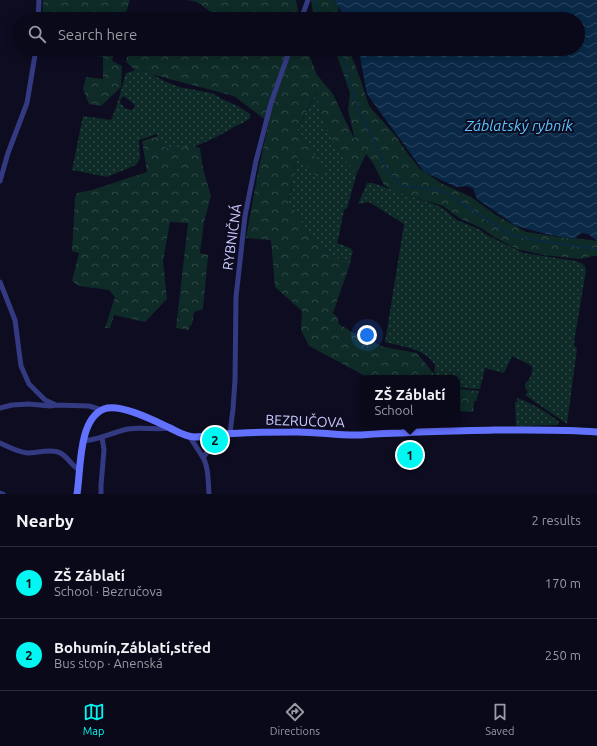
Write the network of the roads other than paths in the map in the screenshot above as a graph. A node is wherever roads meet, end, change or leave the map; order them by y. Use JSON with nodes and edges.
{"nodes":[{"id":1,"x":39,"y":0,"type":"edge"},
{"id":2,"x":308,"y":0,"type":"edge"},
{"id":3,"x":38,"y":12,"type":"edge"},
{"id":4,"x":304,"y":12,"type":"edge"},
{"id":5,"x":35,"y":56,"type":"edge"},
{"id":6,"x":288,"y":56,"type":"edge"},
{"id":7,"x":0,"y":181,"type":"edge"},
{"id":8,"x":0,"y":282,"type":"edge"},
{"id":9,"x":56,"y":405,"type":"junction"},
{"id":10,"x":0,"y":408,"type":"edge"},
{"id":11,"x":102,"y":410,"type":"junction"},
{"id":12,"x":169,"y":428,"type":"junction"},
{"id":13,"x":597,"y":432,"type":"edge"},
{"id":14,"x":230,"y":433,"type":"junction"},
{"id":15,"x":210,"y":436,"type":"junction"},
{"id":16,"x":102,"y":437,"type":"junction"},
{"id":17,"x":190,"y":437,"type":"junction"},
{"id":18,"x":83,"y":441,"type":"junction"},
{"id":19,"x":0,"y":443,"type":"edge"},
{"id":20,"x":203,"y":457,"type":"junction"},
{"id":21,"x":80,"y":470,"type":"junction"},
{"id":22,"x":0,"y":493,"type":"edge"},
{"id":23,"x":3,"y":494,"type":"edge"},
{"id":24,"x":78,"y":494,"type":"edge"},
{"id":25,"x":101,"y":494,"type":"edge"},
{"id":26,"x":208,"y":494,"type":"edge"}],
"edges":[{"from":1,"to":3,"type":"street"},
{"from":2,"to":4,"type":"street"},
{"from":5,"to":7,"type":"street"},
{"from":6,"to":14,"type":"street","name":"RYBNIČNÁ"},
{"from":8,"to":9,"type":"street"},
{"from":9,"to":10,"type":"street"},
{"from":9,"to":11,"type":"street"},
{"from":11,"to":12,"type":"main road","name":"BEZRUČOVA"},
{"from":11,"to":18,"type":"main road"},
{"from":12,"to":16,"type":"street"},
{"from":12,"to":17,"type":"main road","name":"BEZRUČOVA"},
{"from":13,"to":14,"type":"main road","name":"BEZRUČOVA"},
{"from":14,"to":15,"type":"main road","name":"BEZRUČOVA"},
{"from":15,"to":17,"type":"main road","name":"BEZRUČOVA"},
{"from":15,"to":20,"type":"street"},
{"from":16,"to":18,"type":"street"},
{"from":16,"to":25,"type":"street"},
{"from":17,"to":20,"type":"street"},
{"from":18,"to":21,"type":"main road"},
{"from":19,"to":21,"type":"street"},
{"from":20,"to":26,"type":"street"},
{"from":21,"to":24,"type":"main road"},
{"from":22,"to":23,"type":"street"}]}
